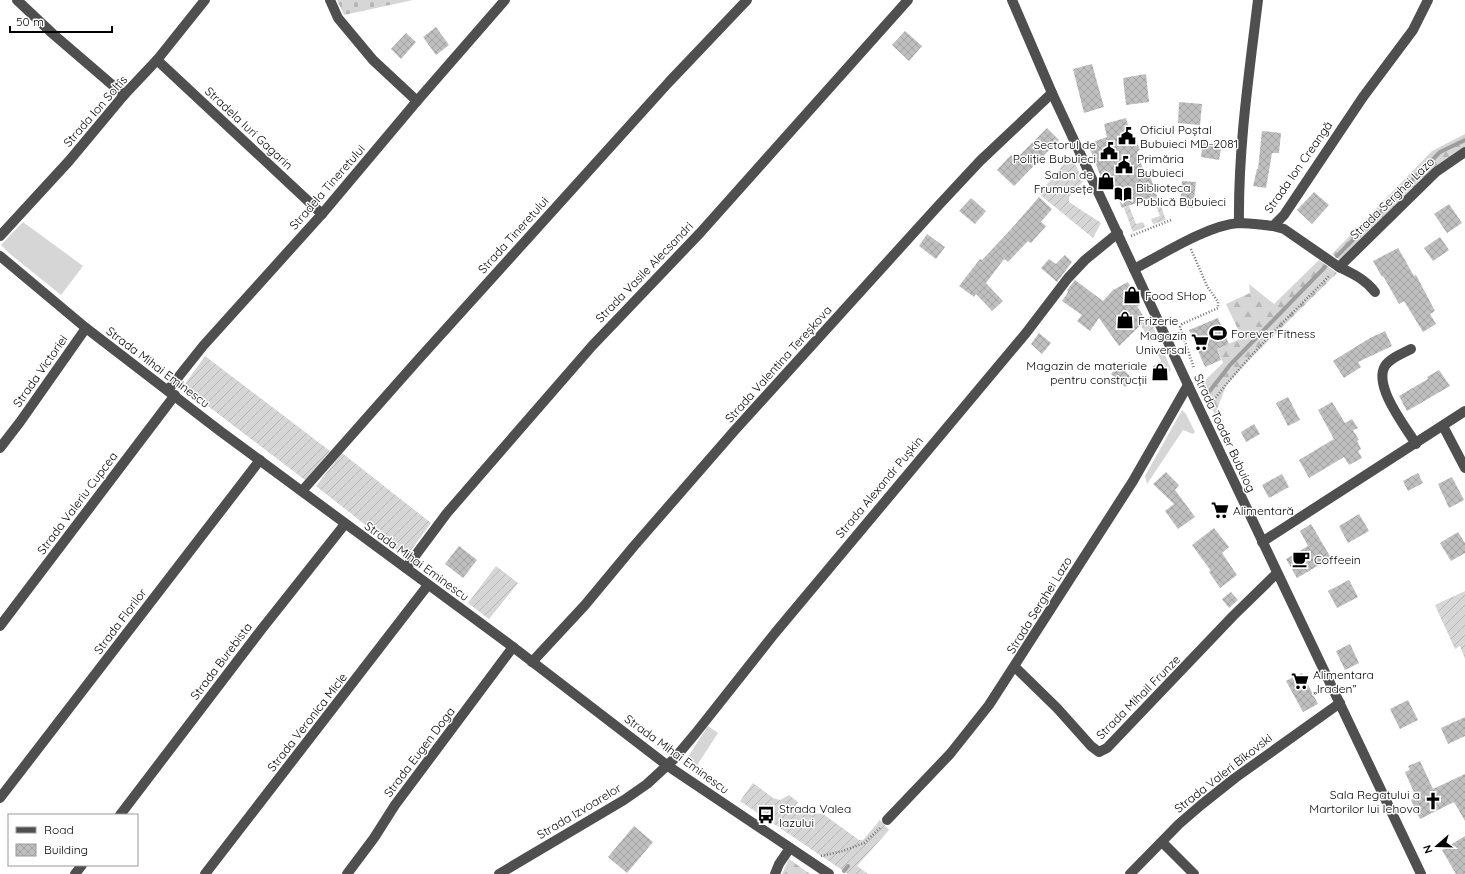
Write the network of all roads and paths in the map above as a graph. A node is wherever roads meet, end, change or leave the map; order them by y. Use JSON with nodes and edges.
{"nodes":[{"id":1,"x":17,"y":0,"type":"edge"},
{"id":2,"x":205,"y":0,"type":"edge"},
{"id":3,"x":330,"y":0,"type":"edge"},
{"id":4,"x":505,"y":0,"type":"edge"},
{"id":5,"x":747,"y":0,"type":"edge"},
{"id":6,"x":908,"y":0,"type":"edge"},
{"id":7,"x":1012,"y":0,"type":"edge"},
{"id":8,"x":1258,"y":0,"type":"edge"},
{"id":9,"x":1428,"y":0,"type":"edge"},
{"id":10,"x":158,"y":60,"type":"junction"},
{"id":11,"x":1052,"y":93,"type":"junction"},
{"id":12,"x":124,"y":95,"type":"junction"},
{"id":13,"x":417,"y":101,"type":"junction"},
{"id":14,"x":1465,"y":152,"type":"edge"},
{"id":15,"x":322,"y":214,"type":"junction"},
{"id":16,"x":1171,"y":220,"type":"dead end"},
{"id":17,"x":1239,"y":223,"type":"junction"},
{"id":18,"x":1273,"y":226,"type":"junction"},
{"id":19,"x":1118,"y":233,"type":"junction"},
{"id":20,"x":0,"y":236,"type":"edge"},
{"id":21,"x":1128,"y":237,"type":"dead end"},
{"id":22,"x":1188,"y":241,"type":"junction"},
{"id":23,"x":0,"y":256,"type":"edge"},
{"id":24,"x":1338,"y":266,"type":"junction"},
{"id":25,"x":1134,"y":269,"type":"junction"},
{"id":26,"x":1375,"y":292,"type":"dead end"},
{"id":27,"x":86,"y":328,"type":"junction"},
{"id":28,"x":1411,"y":349,"type":"dead end"},
{"id":29,"x":1195,"y":372,"type":"dead end"},
{"id":30,"x":1188,"y":385,"type":"junction"},
{"id":31,"x":171,"y":393,"type":"junction"},
{"id":32,"x":1206,"y":400,"type":"dead end"},
{"id":33,"x":1465,"y":411,"type":"edge"},
{"id":34,"x":1443,"y":426,"type":"junction"},
{"id":35,"x":1416,"y":444,"type":"junction"},
{"id":36,"x":0,"y":448,"type":"edge"},
{"id":37,"x":260,"y":460,"type":"junction"},
{"id":38,"x":1465,"y":468,"type":"edge"},
{"id":39,"x":302,"y":491,"type":"junction"},
{"id":40,"x":345,"y":524,"type":"junction"},
{"id":41,"x":1262,"y":542,"type":"junction"},
{"id":42,"x":406,"y":568,"type":"junction"},
{"id":43,"x":1277,"y":573,"type":"junction"},
{"id":44,"x":428,"y":586,"type":"junction"},
{"id":45,"x":0,"y":626,"type":"edge"},
{"id":46,"x":513,"y":648,"type":"junction"},
{"id":47,"x":532,"y":662,"type":"junction"},
{"id":48,"x":1015,"y":667,"type":"junction"},
{"id":49,"x":1340,"y":703,"type":"junction"},
{"id":50,"x":668,"y":766,"type":"junction"},
{"id":51,"x":0,"y":798,"type":"edge"},
{"id":52,"x":121,"y":814,"type":"edge"},
{"id":53,"x":887,"y":820,"type":"joint"},
{"id":54,"x":1162,"y":842,"type":"junction"},
{"id":55,"x":790,"y":848,"type":"junction"},
{"id":56,"x":816,"y":857,"type":"dead end"},
{"id":57,"x":81,"y":866,"type":"edge"},
{"id":58,"x":75,"y":874,"type":"edge"},
{"id":59,"x":205,"y":874,"type":"edge"},
{"id":60,"x":347,"y":874,"type":"edge"},
{"id":61,"x":499,"y":874,"type":"edge"},
{"id":62,"x":775,"y":874,"type":"edge"},
{"id":63,"x":829,"y":874,"type":"edge"},
{"id":64,"x":1130,"y":874,"type":"edge"},
{"id":65,"x":1194,"y":874,"type":"edge"},
{"id":66,"x":1421,"y":874,"type":"edge"}],
"edges":[{"from":1,"to":12,"type":"street"},
{"from":2,"to":10,"type":"street","name":"Strada Ion Soltîs"},
{"from":3,"to":13,"type":"street"},
{"from":4,"to":13,"type":"street","name":"Stradela Tineretului"},
{"from":5,"to":39,"type":"street","name":"Strada Tineretului"},
{"from":6,"to":42,"type":"street","name":"Strada Vasile Alecsandri"},
{"from":7,"to":11,"type":"street","name":"Strada Toader Bubuiog"},
{"from":8,"to":17,"type":"street"},
{"from":9,"to":18,"type":"street","name":"Strada Ion Creangă"},
{"from":10,"to":12,"type":"street","name":"Strada Ion Soltîs"},
{"from":10,"to":15,"type":"street","name":"Stradela Iuri Gagarin"},
{"from":11,"to":19,"type":"street","name":"Strada Toader Bubuiog"},
{"from":11,"to":47,"type":"street","name":"Strada Valentina Tereșkova"},
{"from":12,"to":20,"type":"street","name":"Strada Ion Soltîs"},
{"from":13,"to":15,"type":"street","name":"Stradela Tineretului"},
{"from":14,"to":24,"type":"street","name":"Strada Serghei Lazo"},
{"from":15,"to":31,"type":"street","name":"Stradela Tineretului"},
{"from":16,"to":21,"type":"path"},
{"from":17,"to":18,"type":"street","name":"Strada Ion Creangă"},
{"from":17,"to":22,"type":"street","name":"Strada Ion Creangă"},
{"from":18,"to":24,"type":"street"},
{"from":19,"to":25,"type":"street","name":"Strada Toader Bubuiog"},
{"from":19,"to":50,"type":"street","name":"Strada Alexandr Pușkin"},
{"from":22,"to":25,"type":"street","name":"Strada Ion Creangă"},
{"from":22,"to":29,"type":"path"},
{"from":23,"to":27,"type":"street","name":"Strada Mihai Eminescu"},
{"from":24,"to":26,"type":"street"},
{"from":24,"to":32,"type":"path"},
{"from":25,"to":30,"type":"street","name":"Strada Toader Bubuiog"},
{"from":27,"to":31,"type":"street","name":"Strada Mihai Eminescu"},
{"from":27,"to":36,"type":"street","name":"Strada Victoriei"},
{"from":28,"to":35,"type":"street"},
{"from":30,"to":41,"type":"street","name":"Strada Toader Bubuiog"},
{"from":30,"to":48,"type":"street","name":"Strada Serghei Lazo"},
{"from":31,"to":37,"type":"street","name":"Strada Mihai Eminescu"},
{"from":31,"to":45,"type":"street","name":"Strada Valeriu Cupcea"},
{"from":33,"to":34,"type":"street"},
{"from":34,"to":35,"type":"street"},
{"from":34,"to":38,"type":"street"},
{"from":35,"to":41,"type":"street"},
{"from":37,"to":39,"type":"street","name":"Strada Mihai Eminescu"},
{"from":37,"to":51,"type":"street","name":"Strada Florilor"},
{"from":39,"to":40,"type":"street","name":"Strada Mihai Eminescu"},
{"from":40,"to":42,"type":"street","name":"Strada Mihai Eminescu"},
{"from":40,"to":52,"type":"street","name":"Strada Burebista"},
{"from":41,"to":43,"type":"street","name":"Strada Toader Bubuiog"},
{"from":42,"to":44,"type":"street","name":"Strada Mihai Eminescu"},
{"from":43,"to":48,"type":"street","name":"Strada Mihail Frunze"},
{"from":43,"to":49,"type":"street","name":"Strada Toader Bubuiog"},
{"from":44,"to":46,"type":"street","name":"Strada Mihai Eminescu"},
{"from":44,"to":59,"type":"street","name":"Strada Veronica Micle"},
{"from":46,"to":47,"type":"street","name":"Strada Mihai Eminescu"},
{"from":46,"to":60,"type":"street","name":"Strada Eugen Doga"},
{"from":47,"to":50,"type":"street","name":"Strada Mihai Eminescu"},
{"from":48,"to":53,"type":"street","name":"Strada Serghei Lazo"},
{"from":49,"to":54,"type":"street","name":"Strada Valeri Bîkovski"},
{"from":49,"to":66,"type":"street","name":"Strada Toader Bubuiog"},
{"from":50,"to":55,"type":"street","name":"Strada Mihai Eminescu"},
{"from":50,"to":61,"type":"street","name":"Strada Izvoarelor"},
{"from":53,"to":56,"type":"path"},
{"from":54,"to":64,"type":"street","name":"Strada Valeri Bîkovski"},
{"from":54,"to":65,"type":"street"},
{"from":55,"to":62,"type":"street"},
{"from":55,"to":63,"type":"street","name":"Strada Mihai Eminescu"},
{"from":57,"to":58,"type":"street"}]}
